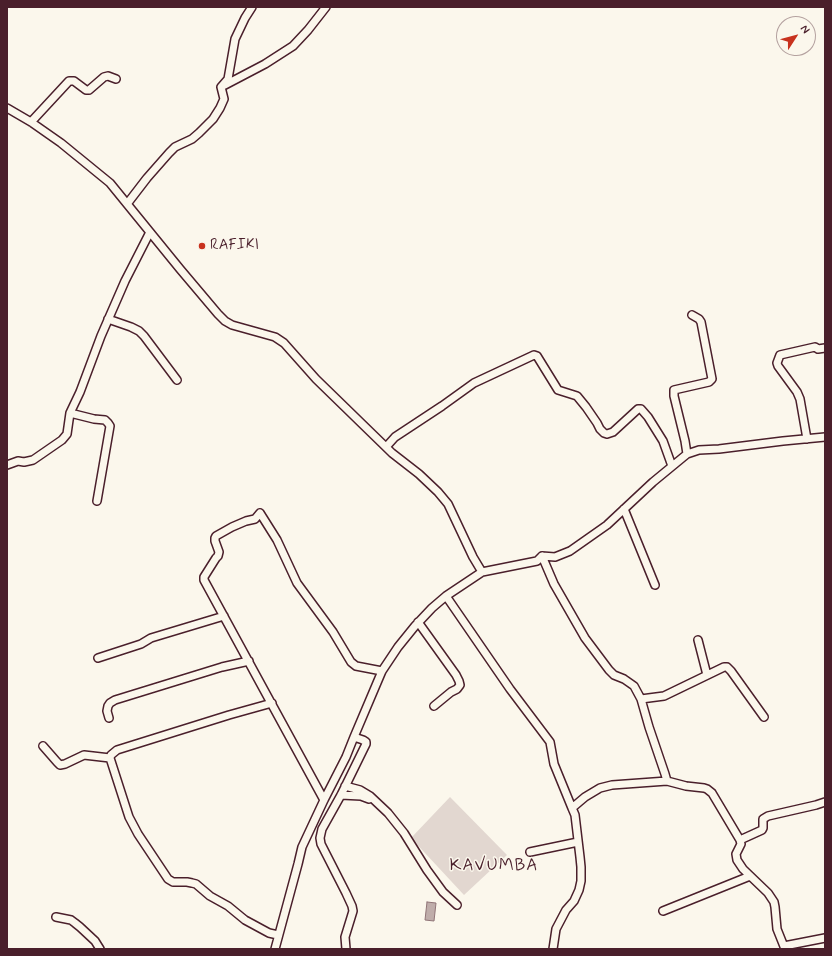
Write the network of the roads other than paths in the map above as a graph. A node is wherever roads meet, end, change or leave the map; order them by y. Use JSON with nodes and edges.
{"nodes":[{"id":1,"x":252,"y":7,"type":"edge"},
{"id":2,"x":326,"y":7,"type":"edge"},
{"id":3,"x":116,"y":79,"type":"dead end"},
{"id":4,"x":221,"y":87,"type":"junction"},
{"id":5,"x":7,"y":108,"type":"edge"},
{"id":6,"x":31,"y":122,"type":"junction"},
{"id":7,"x":128,"y":204,"type":"junction"},
{"id":8,"x":150,"y":232,"type":"junction"},
{"id":9,"x":692,"y":315,"type":"dead end"},
{"id":10,"x":108,"y":319,"type":"junction"},
{"id":11,"x":825,"y":348,"type":"edge"},
{"id":12,"x":177,"y":380,"type":"dead end"},
{"id":13,"x":70,"y":413,"type":"junction"},
{"id":14,"x":825,"y":437,"type":"edge"},
{"id":15,"x":807,"y":439,"type":"junction"},
{"id":16,"x":386,"y":447,"type":"junction"},
{"id":17,"x":687,"y":454,"type":"junction"},
{"id":18,"x":7,"y":465,"type":"edge"},
{"id":19,"x":672,"y":466,"type":"junction"},
{"id":20,"x":97,"y":501,"type":"dead end"},
{"id":21,"x":624,"y":509,"type":"junction"},
{"id":22,"x":542,"y":556,"type":"junction"},
{"id":23,"x":482,"y":572,"type":"junction"},
{"id":24,"x":655,"y":585,"type":"dead end"},
{"id":25,"x":446,"y":596,"type":"junction"},
{"id":26,"x":224,"y":616,"type":"junction"},
{"id":27,"x":418,"y":622,"type":"junction"},
{"id":28,"x":698,"y":640,"type":"dead end"},
{"id":29,"x":98,"y":658,"type":"dead end"},
{"id":30,"x":249,"y":661,"type":"junction"},
{"id":31,"x":382,"y":671,"type":"junction"},
{"id":32,"x":707,"y":675,"type":"junction"},
{"id":33,"x":641,"y":699,"type":"junction"},
{"id":34,"x":272,"y":704,"type":"junction"},
{"id":35,"x":434,"y":706,"type":"dead end"},
{"id":36,"x":764,"y":716,"type":"dead end"},
{"id":37,"x":109,"y":718,"type":"dead end"},
{"id":38,"x":354,"y":737,"type":"junction"},
{"id":39,"x":43,"y":746,"type":"dead end"},
{"id":40,"x":110,"y":758,"type":"junction"},
{"id":41,"x":667,"y":781,"type":"junction"},
{"id":42,"x":345,"y":786,"type":"junction"},
{"id":43,"x":341,"y":795,"type":"junction"},
{"id":44,"x":324,"y":800,"type":"junction"},
{"id":45,"x":375,"y":800,"type":"junction"},
{"id":46,"x":825,"y":802,"type":"edge"},
{"id":47,"x":572,"y":808,"type":"junction"},
{"id":48,"x":740,"y":840,"type":"junction"},
{"id":49,"x":578,"y":842,"type":"junction"},
{"id":50,"x":530,"y":852,"type":"dead end"},
{"id":51,"x":750,"y":876,"type":"junction"},
{"id":52,"x":457,"y":905,"type":"dead end"},
{"id":53,"x":663,"y":911,"type":"dead end"},
{"id":54,"x":56,"y":917,"type":"dead end"},
{"id":55,"x":278,"y":935,"type":"junction"},
{"id":56,"x":825,"y":938,"type":"edge"},
{"id":57,"x":784,"y":948,"type":"edge"},
{"id":58,"x":100,"y":949,"type":"edge"},
{"id":59,"x":275,"y":949,"type":"edge"},
{"id":60,"x":346,"y":949,"type":"edge"},
{"id":61,"x":553,"y":949,"type":"edge"}],
"edges":[{"from":1,"to":4,"type":"street"},
{"from":2,"to":4,"type":"street"},
{"from":3,"to":6,"type":"street"},
{"from":4,"to":7,"type":"street"},
{"from":5,"to":6,"type":"street"},
{"from":6,"to":7,"type":"street"},
{"from":7,"to":8,"type":"street"},
{"from":8,"to":10,"type":"street"},
{"from":8,"to":16,"type":"street"},
{"from":9,"to":17,"type":"street"},
{"from":10,"to":12,"type":"street"},
{"from":10,"to":13,"type":"street"},
{"from":11,"to":15,"type":"street"},
{"from":13,"to":18,"type":"street"},
{"from":13,"to":20,"type":"street"},
{"from":14,"to":15,"type":"street"},
{"from":15,"to":17,"type":"street"},
{"from":16,"to":19,"type":"street"},
{"from":16,"to":23,"type":"street"},
{"from":17,"to":19,"type":"street"},
{"from":19,"to":21,"type":"street"},
{"from":21,"to":22,"type":"street"},
{"from":21,"to":24,"type":"street"},
{"from":22,"to":23,"type":"street"},
{"from":22,"to":33,"type":"street"},
{"from":23,"to":25,"type":"street"},
{"from":25,"to":27,"type":"street"},
{"from":25,"to":47,"type":"street"},
{"from":26,"to":29,"type":"street"},
{"from":26,"to":30,"type":"street"},
{"from":26,"to":31,"type":"street"},
{"from":27,"to":31,"type":"street"},
{"from":27,"to":35,"type":"street"},
{"from":28,"to":32,"type":"street"},
{"from":30,"to":34,"type":"street"},
{"from":30,"to":37,"type":"street"},
{"from":31,"to":38,"type":"street"},
{"from":32,"to":33,"type":"street"},
{"from":32,"to":36,"type":"street"},
{"from":33,"to":41,"type":"street"},
{"from":34,"to":40,"type":"street"},
{"from":34,"to":44,"type":"street"},
{"from":38,"to":42,"type":"street"},
{"from":38,"to":44,"type":"street"},
{"from":39,"to":40,"type":"street"},
{"from":40,"to":55,"type":"street"},
{"from":41,"to":47,"type":"street"},
{"from":41,"to":48,"type":"street"},
{"from":42,"to":43,"type":"street"},
{"from":42,"to":45,"type":"street"},
{"from":43,"to":45,"type":"street"},
{"from":43,"to":60,"type":"street"},
{"from":44,"to":55,"type":"street"},
{"from":45,"to":52,"type":"street"},
{"from":46,"to":48,"type":"street"},
{"from":47,"to":49,"type":"street"},
{"from":48,"to":51,"type":"street"},
{"from":49,"to":50,"type":"street"},
{"from":49,"to":61,"type":"street"},
{"from":51,"to":53,"type":"street"},
{"from":51,"to":57,"type":"street"},
{"from":54,"to":58,"type":"street"},
{"from":55,"to":59,"type":"street"},
{"from":56,"to":57,"type":"street"}]}
